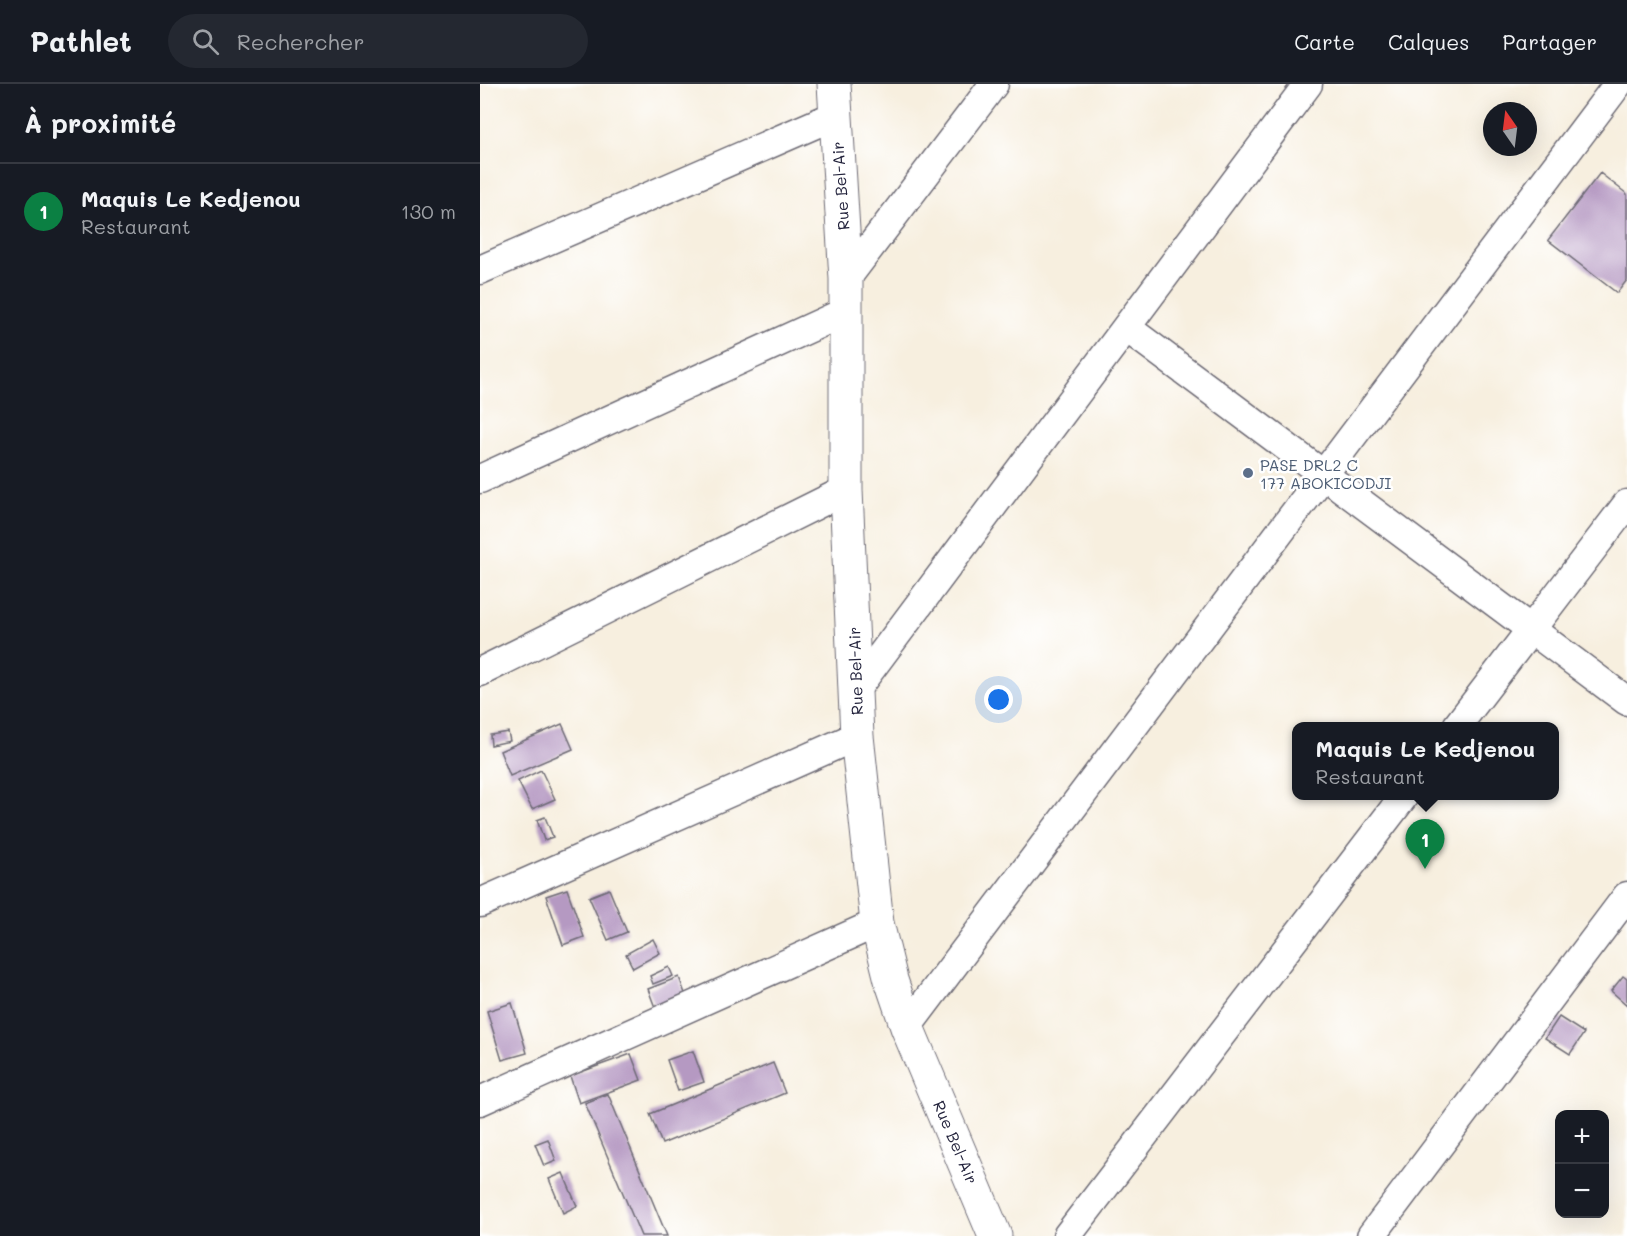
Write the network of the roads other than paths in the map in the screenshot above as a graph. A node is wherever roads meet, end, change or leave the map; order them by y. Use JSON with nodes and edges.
{"nodes":[{"id":1,"x":994,"y":84,"type":"edge"},
{"id":2,"x":1308,"y":84,"type":"edge"},
{"id":3,"x":1618,"y":84,"type":"edge"},
{"id":4,"x":835,"y":100,"type":"edge"},
{"id":5,"x":480,"y":270,"type":"edge"},
{"id":6,"x":847,"y":295,"type":"junction"},
{"id":7,"x":1127,"y":328,"type":"junction"},
{"id":8,"x":1323,"y":474,"type":"junction"},
{"id":9,"x":480,"y":479,"type":"edge"},
{"id":10,"x":846,"y":489,"type":"junction"},
{"id":11,"x":1627,"y":504,"type":"edge"},
{"id":12,"x":1531,"y":629,"type":"junction"},
{"id":13,"x":480,"y":672,"type":"edge"},
{"id":14,"x":856,"y":689,"type":"junction"},
{"id":15,"x":1627,"y":701,"type":"edge"},
{"id":16,"x":1460,"y":722,"type":"edge"},
{"id":17,"x":857,"y":736,"type":"junction"},
{"id":18,"x":1400,"y":800,"type":"edge"},
{"id":19,"x":1627,"y":896,"type":"edge"},
{"id":20,"x":480,"y":903,"type":"edge"},
{"id":21,"x":877,"y":923,"type":"junction"},
{"id":22,"x":907,"y":1027,"type":"junction"},
{"id":23,"x":480,"y":1101,"type":"edge"},
{"id":24,"x":995,"y":1236,"type":"edge"},
{"id":25,"x":1067,"y":1236,"type":"edge"},
{"id":26,"x":1371,"y":1236,"type":"edge"}],
"edges":[{"from":1,"to":6,"type":"street"},
{"from":2,"to":7,"type":"street"},
{"from":3,"to":8,"type":"street"},
{"from":4,"to":5,"type":"street"},
{"from":4,"to":6,"type":"main road","name":"Rue Bel-Air"},
{"from":6,"to":9,"type":"street"},
{"from":6,"to":10,"type":"main road","name":"Rue Bel-Air"},
{"from":7,"to":8,"type":"street"},
{"from":7,"to":14,"type":"street"},
{"from":8,"to":12,"type":"street"},
{"from":8,"to":22,"type":"street"},
{"from":10,"to":13,"type":"street"},
{"from":10,"to":14,"type":"main road","name":"Rue Bel-Air"},
{"from":11,"to":12,"type":"street"},
{"from":12,"to":15,"type":"street"},
{"from":12,"to":16,"type":"street"},
{"from":14,"to":17,"type":"main road","name":"Rue Bel-Air"},
{"from":17,"to":20,"type":"street"},
{"from":17,"to":21,"type":"main road","name":"Rue Bel-Air"},
{"from":18,"to":25,"type":"street"},
{"from":19,"to":26,"type":"street"},
{"from":21,"to":22,"type":"main road","name":"Rue Bel-Air"},
{"from":21,"to":23,"type":"street"},
{"from":22,"to":24,"type":"main road","name":"Rue Bel-Air"}]}
